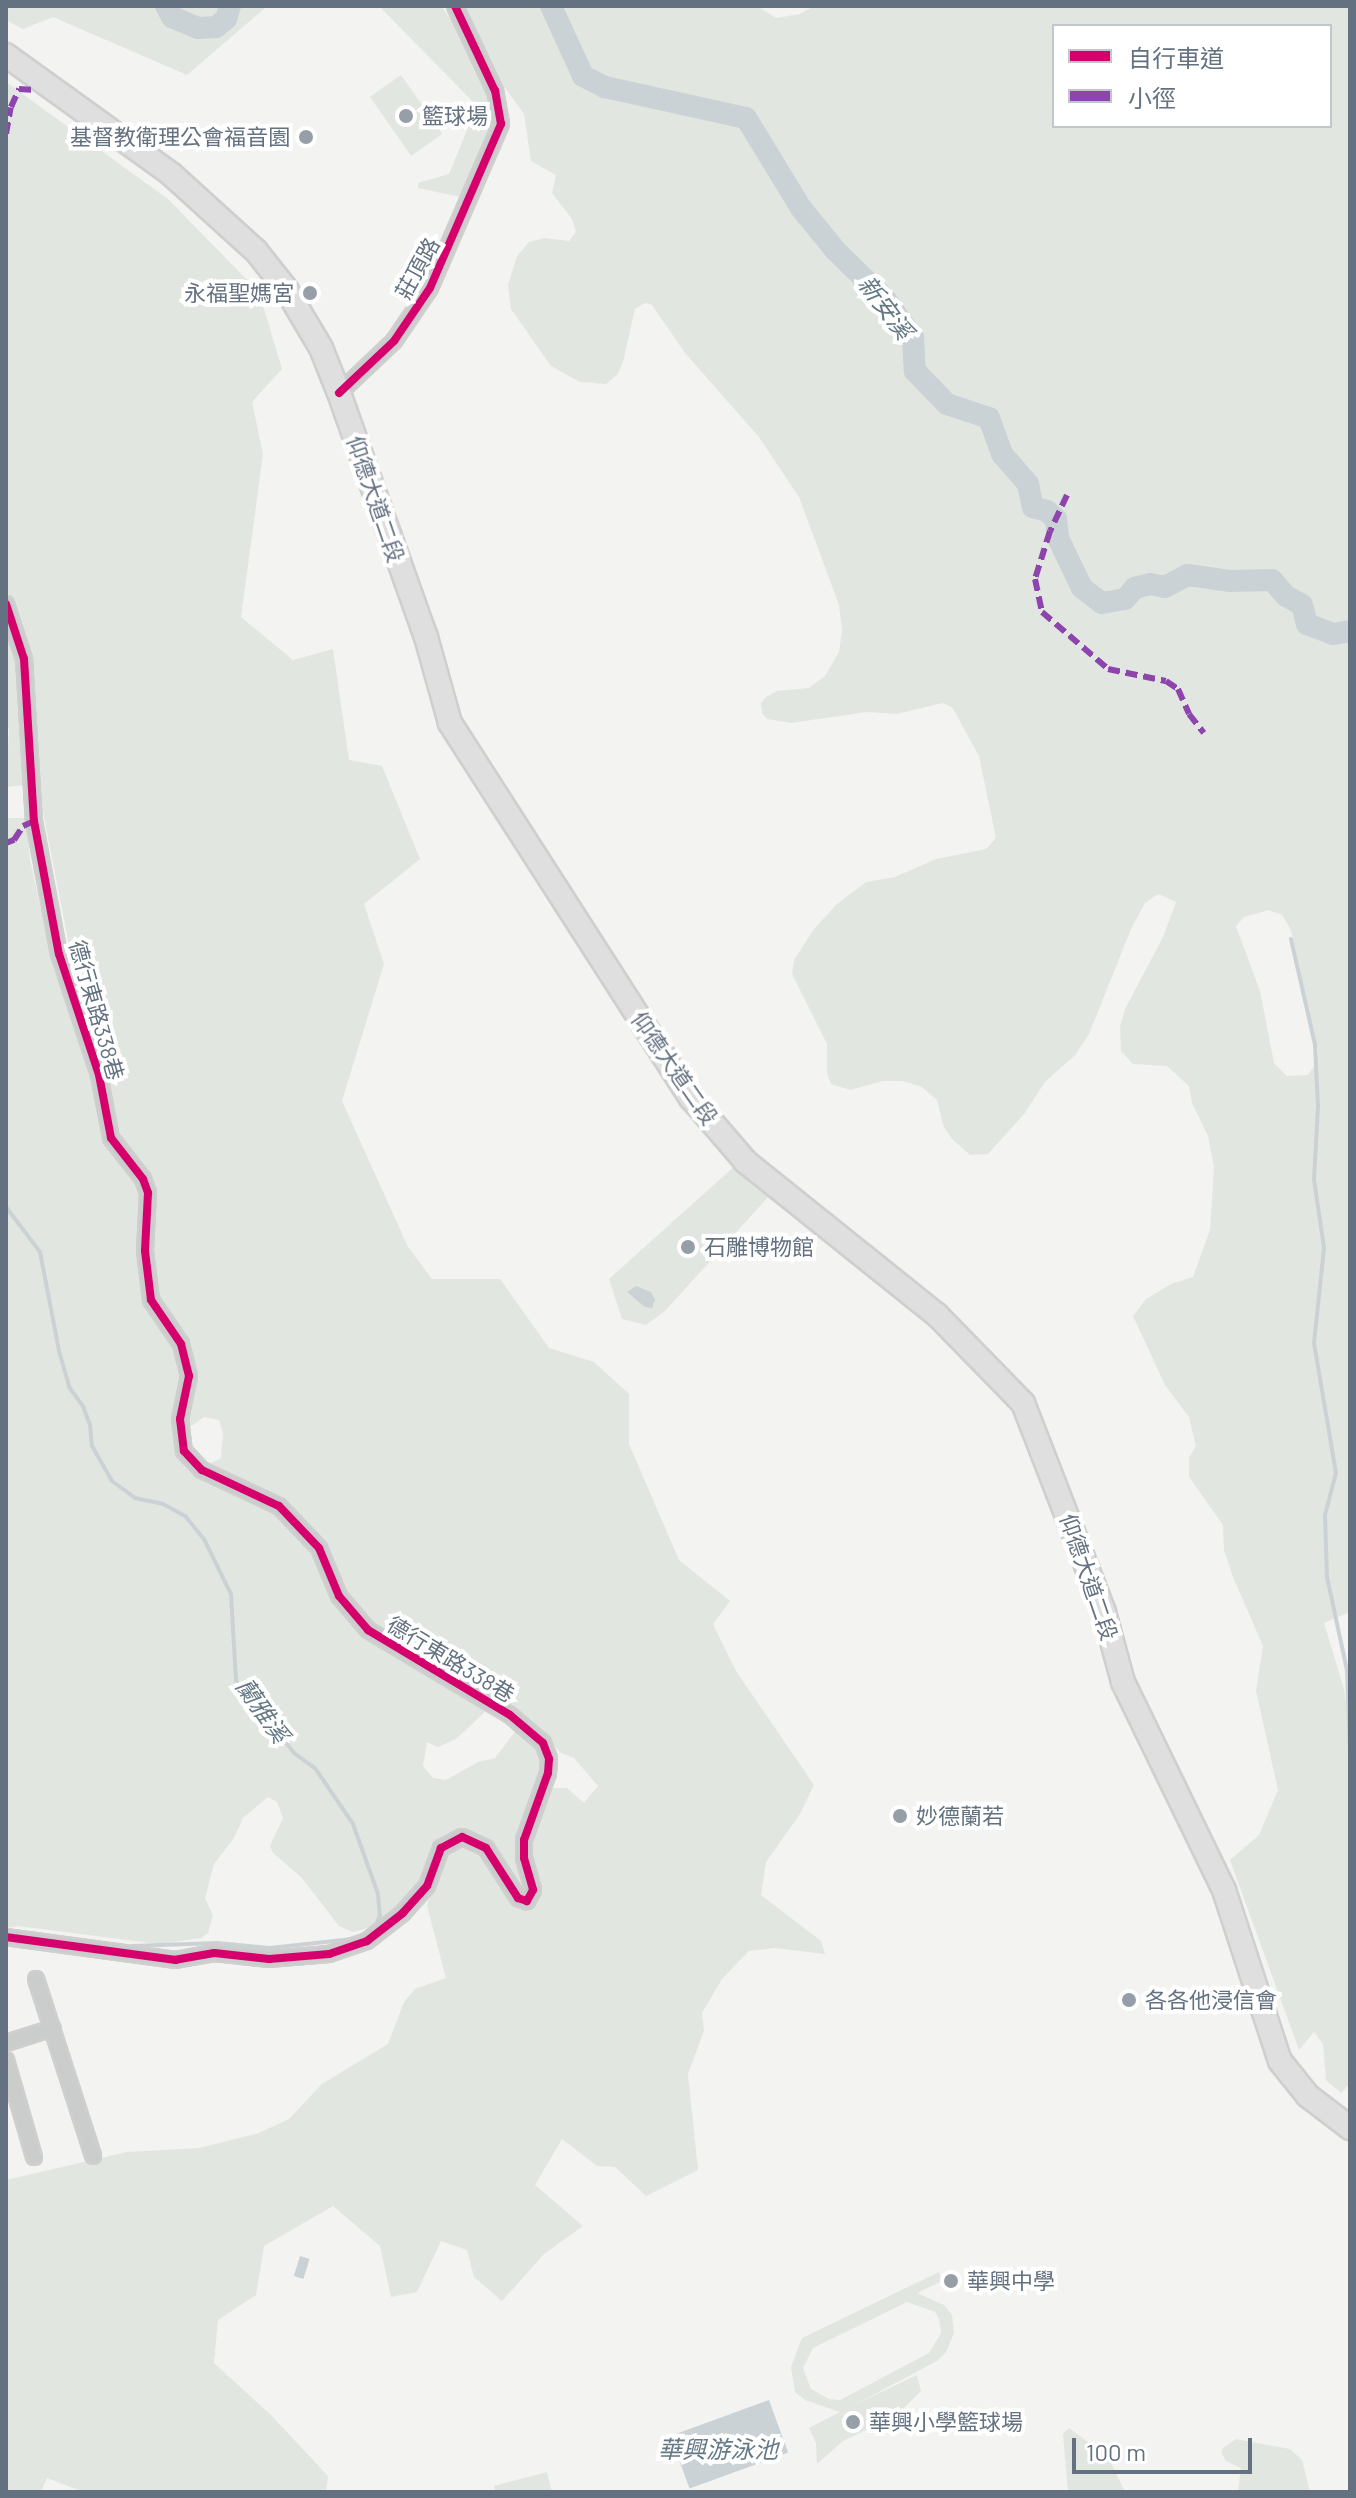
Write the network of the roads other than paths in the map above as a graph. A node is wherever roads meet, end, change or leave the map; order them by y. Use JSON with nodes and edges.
{"nodes":[{"id":1,"x":455,"y":6,"type":"edge"},
{"id":2,"x":6,"y":55,"type":"edge"},
{"id":3,"x":339,"y":393,"type":"junction"},
{"id":4,"x":6,"y":604,"type":"edge"},
{"id":5,"x":6,"y":1937,"type":"edge"},
{"id":6,"x":36,"y":1979,"type":"dead end"},
{"id":7,"x":53,"y":2028,"type":"junction"},
{"id":8,"x":6,"y":2043,"type":"edge"},
{"id":9,"x":6,"y":2060,"type":"edge"},
{"id":10,"x":1350,"y":2128,"type":"edge"},
{"id":11,"x":93,"y":2156,"type":"dead end"},
{"id":12,"x":34,"y":2157,"type":"dead end"}],
"edges":[{"from":1,"to":3,"type":"street","name":"莊頂路"},
{"from":2,"to":3,"type":"main road","name":"仰德大道二段"},
{"from":3,"to":10,"type":"main road","name":"仰德大道二段"},
{"from":4,"to":5,"type":"street","name":"德行東路338巷"},
{"from":6,"to":7,"type":"street"},
{"from":7,"to":8,"type":"street"},
{"from":7,"to":11,"type":"street"},
{"from":9,"to":12,"type":"street"}]}
